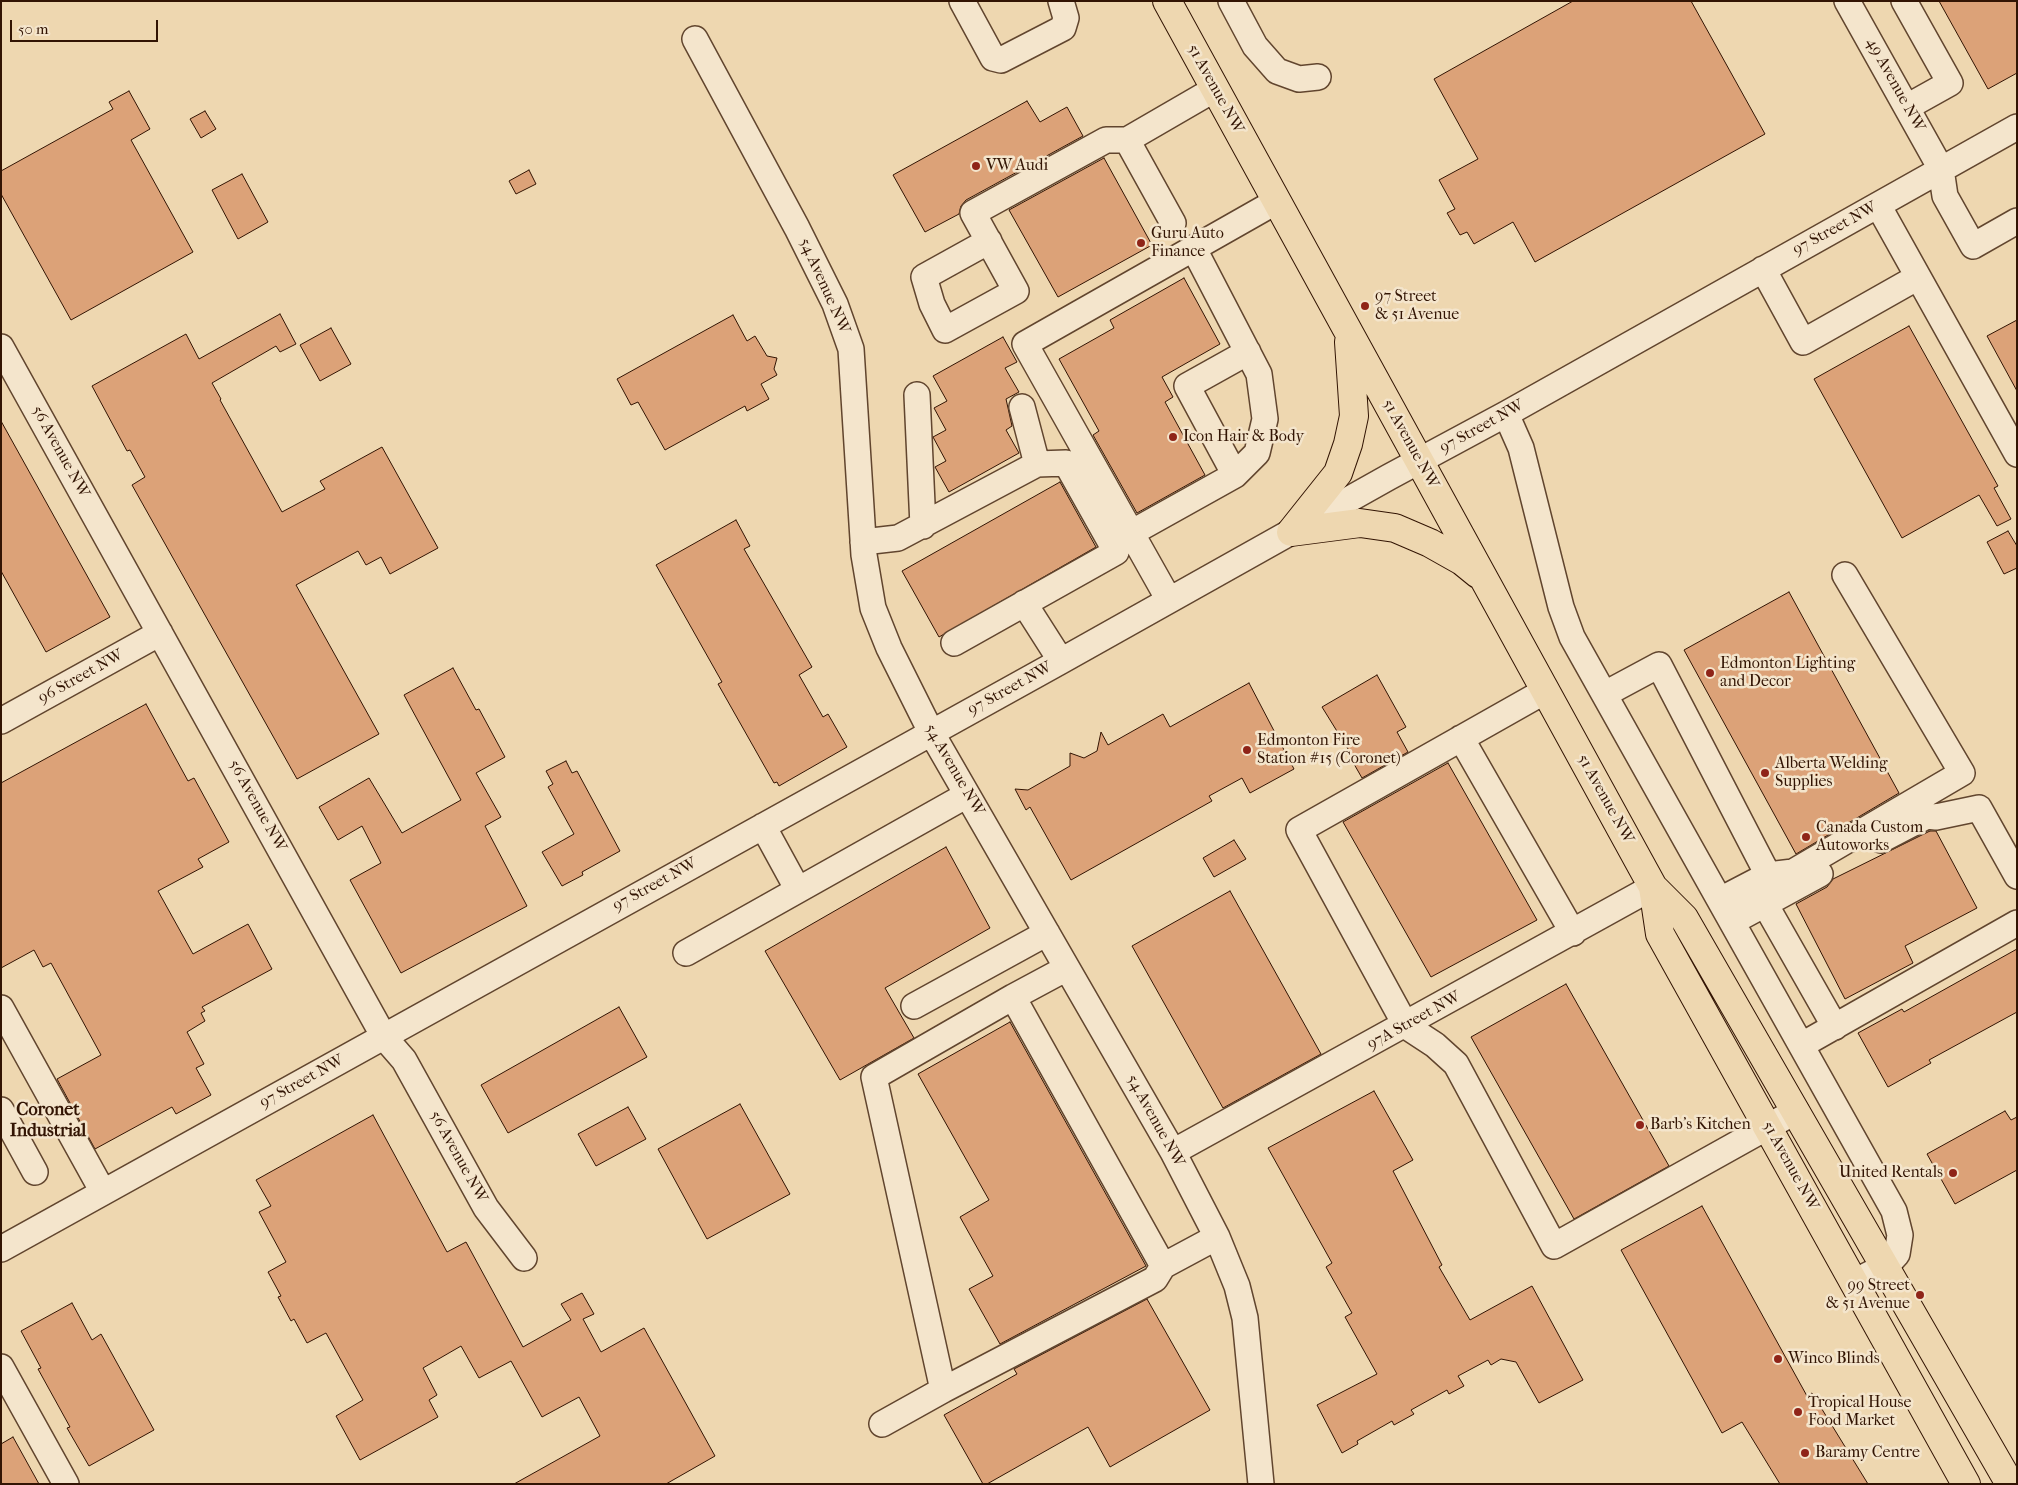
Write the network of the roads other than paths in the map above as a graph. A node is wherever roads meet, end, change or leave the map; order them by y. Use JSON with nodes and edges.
{"nodes":[{"id":1,"x":962,"y":1,"type":"edge"},
{"id":2,"x":1061,"y":1,"type":"edge"},
{"id":3,"x":1167,"y":1,"type":"edge"},
{"id":4,"x":1231,"y":1,"type":"edge"},
{"id":5,"x":1904,"y":1,"type":"edge"},
{"id":6,"x":1851,"y":3,"type":"edge"},
{"id":7,"x":695,"y":39,"type":"dead end"},
{"id":8,"x":1318,"y":77,"type":"dead end"},
{"id":9,"x":1215,"y":90,"type":"junction"},
{"id":10,"x":1907,"y":107,"type":"junction"},
{"id":11,"x":2017,"y":127,"type":"edge"},
{"id":12,"x":1127,"y":140,"type":"junction"},
{"id":13,"x":1941,"y":169,"type":"junction"},
{"id":14,"x":1277,"y":201,"type":"junction"},
{"id":15,"x":1878,"y":205,"type":"junction"},
{"id":16,"x":2017,"y":221,"type":"edge"},
{"id":17,"x":1173,"y":223,"type":"dead end"},
{"id":18,"x":989,"y":241,"type":"dead end"},
{"id":19,"x":1194,"y":249,"type":"junction"},
{"id":20,"x":1763,"y":269,"type":"junction"},
{"id":21,"x":1918,"y":277,"type":"junction"},
{"id":22,"x":1348,"y":333,"type":"junction"},
{"id":23,"x":1248,"y":352,"type":"junction"},
{"id":24,"x":3,"y":355,"type":"edge"},
{"id":25,"x":917,"y":395,"type":"dead end"},
{"id":26,"x":1022,"y":407,"type":"dead end"},
{"id":27,"x":1506,"y":414,"type":"junction"},
{"id":28,"x":2017,"y":454,"type":"edge"},
{"id":29,"x":1419,"y":460,"type":"junction"},
{"id":30,"x":1037,"y":464,"type":"junction"},
{"id":31,"x":1235,"y":475,"type":"junction"},
{"id":32,"x":923,"y":526,"type":"junction"},
{"id":33,"x":1291,"y":532,"type":"junction"},
{"id":34,"x":1131,"y":533,"type":"junction"},
{"id":35,"x":864,"y":542,"type":"junction"},
{"id":36,"x":1846,"y":575,"type":"dead end"},
{"id":37,"x":1483,"y":578,"type":"junction"},
{"id":38,"x":1169,"y":600,"type":"junction"},
{"id":39,"x":1024,"y":604,"type":"junction"},
{"id":40,"x":160,"y":633,"type":"junction"},
{"id":41,"x":954,"y":643,"type":"dead end"},
{"id":42,"x":1061,"y":661,"type":"junction"},
{"id":43,"x":1545,"y":691,"type":"junction"},
{"id":44,"x":1604,"y":694,"type":"junction"},
{"id":45,"x":1,"y":721,"type":"edge"},
{"id":46,"x":931,"y":732,"type":"junction"},
{"id":47,"x":1462,"y":738,"type":"junction"},
{"id":48,"x":968,"y":795,"type":"junction"},
{"id":49,"x":763,"y":826,"type":"junction"},
{"id":50,"x":2016,"y":871,"type":"edge"},
{"id":51,"x":1768,"y":875,"type":"junction"},
{"id":52,"x":1653,"y":887,"type":"junction"},
{"id":53,"x":798,"y":890,"type":"junction"},
{"id":54,"x":1720,"y":900,"type":"junction"},
{"id":55,"x":1765,"y":904,"type":"junction"},
{"id":56,"x":1732,"y":922,"type":"junction"},
{"id":57,"x":2017,"y":922,"type":"edge"},
{"id":58,"x":1047,"y":933,"type":"junction"},
{"id":59,"x":1573,"y":933,"type":"junction"},
{"id":60,"x":686,"y":953,"type":"dead end"},
{"id":61,"x":1067,"y":968,"type":"junction"},
{"id":62,"x":1013,"y":997,"type":"junction"},
{"id":63,"x":914,"y":1006,"type":"dead end"},
{"id":64,"x":1,"y":1008,"type":"edge"},
{"id":65,"x":1406,"y":1026,"type":"junction"},
{"id":66,"x":1835,"y":1027,"type":"junction"},
{"id":67,"x":384,"y":1037,"type":"junction"},
{"id":68,"x":1802,"y":1045,"type":"junction"},
{"id":69,"x":1,"y":1110,"type":"edge"},
{"id":70,"x":1796,"y":1111,"type":"junction"},
{"id":71,"x":1768,"y":1127,"type":"junction"},
{"id":72,"x":1173,"y":1152,"type":"junction"},
{"id":73,"x":35,"y":1172,"type":"dead end"},
{"id":74,"x":103,"y":1192,"type":"junction"},
{"id":75,"x":1217,"y":1237,"type":"junction"},
{"id":76,"x":1,"y":1249,"type":"edge"},
{"id":77,"x":524,"y":1258,"type":"dead end"},
{"id":78,"x":1163,"y":1266,"type":"junction"},
{"id":79,"x":1886,"y":1266,"type":"junction"},
{"id":80,"x":1854,"y":1282,"type":"junction"},
{"id":81,"x":2,"y":1369,"type":"edge"},
{"id":82,"x":944,"y":1390,"type":"junction"},
{"id":83,"x":882,"y":1424,"type":"dead end"},
{"id":84,"x":66,"y":1484,"type":"edge"},
{"id":85,"x":1261,"y":1484,"type":"edge"},
{"id":86,"x":1966,"y":1484,"type":"edge"},
{"id":87,"x":2010,"y":1484,"type":"edge"}],
"edges":[{"from":1,"to":2,"type":"street"},
{"from":3,"to":9,"type":"main road","name":"51 Avenue NW"},
{"from":4,"to":8,"type":"street"},
{"from":5,"to":10,"type":"street"},
{"from":6,"to":10,"type":"street","name":"49 Avenue NW"},
{"from":7,"to":35,"type":"street","name":"54 Avenue NW"},
{"from":9,"to":12,"type":"street"},
{"from":9,"to":14,"type":"main road","name":"51 Avenue NW"},
{"from":10,"to":13,"type":"street","name":"49 Avenue NW"},
{"from":11,"to":13,"type":"street","name":"97 Street NW"},
{"from":12,"to":17,"type":"street"},
{"from":12,"to":18,"type":"street"},
{"from":13,"to":15,"type":"street","name":"97 Street NW"},
{"from":13,"to":16,"type":"street"},
{"from":14,"to":19,"type":"street"},
{"from":14,"to":22,"type":"main road","name":"51 Avenue NW"},
{"from":15,"to":20,"type":"street","name":"97 Street NW"},
{"from":15,"to":21,"type":"street"},
{"from":19,"to":23,"type":"street"},
{"from":19,"to":34,"type":"street"},
{"from":20,"to":21,"type":"street"},
{"from":20,"to":27,"type":"street","name":"97 Street NW"},
{"from":21,"to":28,"type":"street"},
{"from":22,"to":29,"type":"main road","name":"51 Avenue NW"},
{"from":22,"to":33,"type":"main road"},
{"from":23,"to":31,"type":"street"},
{"from":23,"to":31,"type":"street"},
{"from":24,"to":40,"type":"street","name":"56 Avenue NW"},
{"from":25,"to":32,"type":"street"},
{"from":26,"to":30,"type":"street"},
{"from":27,"to":29,"type":"street","name":"97 Street NW"},
{"from":27,"to":44,"type":"street"},
{"from":29,"to":33,"type":"street","name":"97 Street NW"},
{"from":29,"to":37,"type":"main road","name":"51 Avenue NW"},
{"from":30,"to":32,"type":"street"},
{"from":30,"to":39,"type":"street"},
{"from":31,"to":34,"type":"street"},
{"from":32,"to":35,"type":"street"},
{"from":33,"to":37,"type":"main road"},
{"from":33,"to":38,"type":"street","name":"97 Street NW"},
{"from":34,"to":38,"type":"street"},
{"from":35,"to":46,"type":"street","name":"54 Avenue NW"},
{"from":36,"to":51,"type":"street"},
{"from":37,"to":43,"type":"main road","name":"51 Avenue NW"},
{"from":38,"to":42,"type":"street","name":"97 Street NW"},
{"from":39,"to":41,"type":"street"},
{"from":39,"to":42,"type":"street"},
{"from":40,"to":45,"type":"street","name":"96 Street NW"},
{"from":40,"to":67,"type":"street","name":"56 Avenue NW"},
{"from":42,"to":46,"type":"street","name":"97 Street NW"},
{"from":43,"to":47,"type":"street"},
{"from":43,"to":52,"type":"main road","name":"51 Avenue NW"},
{"from":44,"to":51,"type":"street"},
{"from":44,"to":54,"type":"street"},
{"from":46,"to":48,"type":"street","name":"54 Avenue NW"},
{"from":46,"to":49,"type":"street","name":"97 Street NW"},
{"from":47,"to":59,"type":"street"},
{"from":47,"to":65,"type":"street"},
{"from":48,"to":53,"type":"street"},
{"from":48,"to":58,"type":"street","name":"54 Avenue NW"},
{"from":49,"to":53,"type":"street"},
{"from":49,"to":67,"type":"street","name":"97 Street NW"},
{"from":50,"to":55,"type":"street"},
{"from":51,"to":54,"type":"street"},
{"from":52,"to":59,"type":"street","name":"97A Street NW"},
{"from":52,"to":70,"type":"main road","name":"51 Avenue NW"},
{"from":52,"to":71,"type":"main road","name":"51 Avenue NW"},
{"from":53,"to":60,"type":"street"},
{"from":54,"to":56,"type":"street"},
{"from":55,"to":56,"type":"street"},
{"from":55,"to":66,"type":"street"},
{"from":56,"to":68,"type":"street"},
{"from":57,"to":66,"type":"street"},
{"from":58,"to":61,"type":"street","name":"54 Avenue NW"},
{"from":58,"to":63,"type":"street"},
{"from":59,"to":65,"type":"street","name":"97A Street NW"},
{"from":61,"to":62,"type":"street"},
{"from":61,"to":72,"type":"street","name":"54 Avenue NW"},
{"from":62,"to":78,"type":"street"},
{"from":62,"to":82,"type":"street"},
{"from":64,"to":74,"type":"street"},
{"from":65,"to":71,"type":"street"},
{"from":65,"to":72,"type":"street","name":"97A Street NW"},
{"from":66,"to":68,"type":"street"},
{"from":67,"to":74,"type":"street","name":"97 Street NW"},
{"from":67,"to":77,"type":"street","name":"56 Avenue NW"},
{"from":68,"to":79,"type":"street"},
{"from":69,"to":73,"type":"street"},
{"from":70,"to":71,"type":"street"},
{"from":70,"to":79,"type":"main road","name":"51 Avenue NW"},
{"from":71,"to":80,"type":"main road","name":"51 Avenue NW"},
{"from":72,"to":75,"type":"street","name":"54 Avenue NW"},
{"from":74,"to":76,"type":"street","name":"97 Street NW"},
{"from":75,"to":78,"type":"street"},
{"from":75,"to":85,"type":"street","name":"54 Avenue NW"},
{"from":78,"to":82,"type":"street"},
{"from":79,"to":80,"type":"street"},
{"from":79,"to":87,"type":"main road","name":"51 Avenue NW"},
{"from":80,"to":86,"type":"main road","name":"51 Avenue NW"},
{"from":81,"to":84,"type":"street"},
{"from":82,"to":83,"type":"street"}]}
